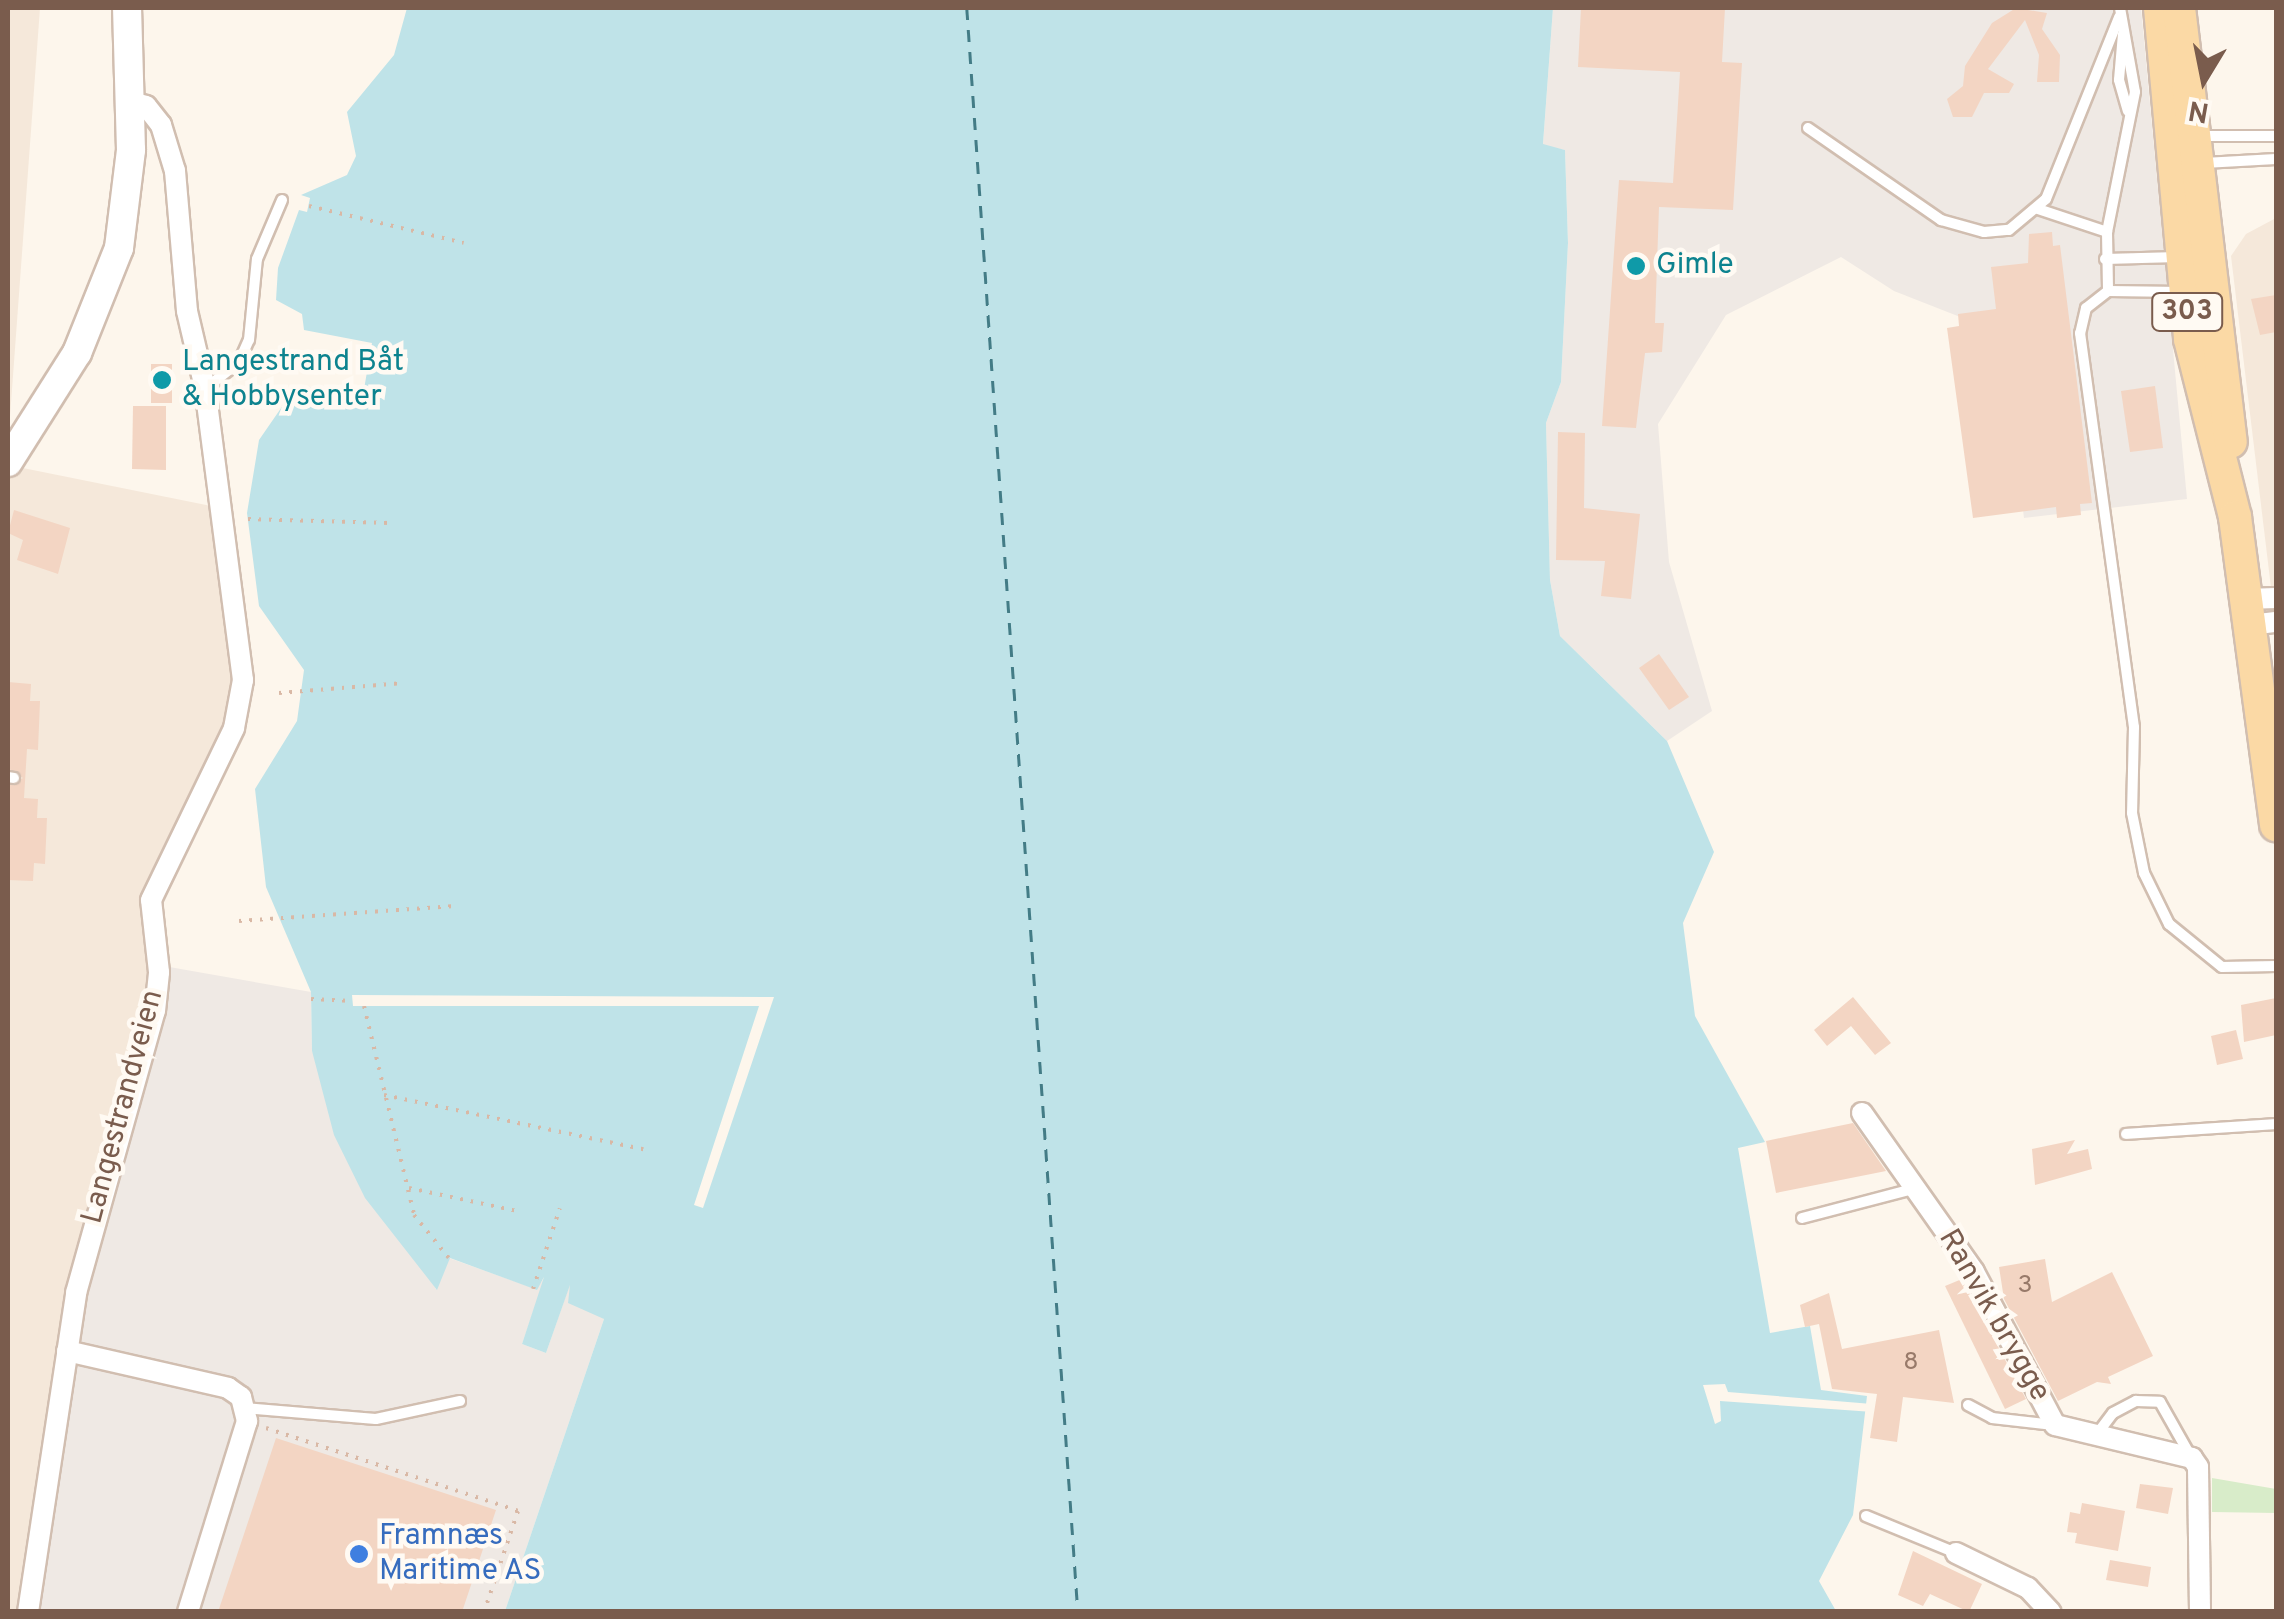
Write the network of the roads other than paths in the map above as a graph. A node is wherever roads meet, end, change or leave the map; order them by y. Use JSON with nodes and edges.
{"nodes":[{"id":1,"x":128,"y":8,"type":"edge"},
{"id":2,"x":2160,"y":8,"type":"edge"},
{"id":3,"x":2179,"y":8,"type":"edge"},
{"id":4,"x":2120,"y":9,"type":"edge"},
{"id":5,"x":131,"y":102,"type":"junction"},
{"id":6,"x":1808,"y":128,"type":"dead end"},
{"id":7,"x":2276,"y":136,"type":"edge"},
{"id":8,"x":2189,"y":150,"type":"junction"},
{"id":9,"x":2276,"y":159,"type":"edge"},
{"id":10,"x":282,"y":200,"type":"dead end"},
{"id":11,"x":2038,"y":209,"type":"junction"},
{"id":12,"x":2106,"y":232,"type":"junction"},
{"id":13,"x":2105,"y":259,"type":"junction"},
{"id":14,"x":2191,"y":273,"type":"junction"},
{"id":15,"x":2108,"y":291,"type":"junction"},
{"id":16,"x":205,"y":388,"type":"junction"},
{"id":17,"x":8,"y":462,"type":"edge"},
{"id":18,"x":2262,"y":611,"type":"edge"},
{"id":19,"x":2276,"y":816,"type":"edge"},
{"id":20,"x":2276,"y":966,"type":"edge"},
{"id":21,"x":1862,"y":1113,"type":"dead end"},
{"id":22,"x":2276,"y":1124,"type":"edge"},
{"id":23,"x":2126,"y":1134,"type":"dead end"},
{"id":24,"x":1917,"y":1188,"type":"junction"},
{"id":25,"x":1802,"y":1218,"type":"dead end"},
{"id":26,"x":67,"y":1351,"type":"junction"},
{"id":27,"x":460,"y":1401,"type":"dead end"},
{"id":28,"x":1968,"y":1405,"type":"dead end"},
{"id":29,"x":246,"y":1414,"type":"junction"},
{"id":30,"x":2055,"y":1425,"type":"junction"},
{"id":31,"x":2096,"y":1434,"type":"junction"},
{"id":32,"x":2192,"y":1458,"type":"junction"},
{"id":33,"x":1866,"y":1516,"type":"dead end"},
{"id":34,"x":1956,"y":1553,"type":"joint"},
{"id":35,"x":28,"y":1612,"type":"edge"},
{"id":36,"x":188,"y":1612,"type":"edge"},
{"id":37,"x":2050,"y":1612,"type":"edge"},
{"id":38,"x":2200,"y":1612,"type":"edge"}],
"edges":[{"from":1,"to":5,"type":"main road"},
{"from":2,"to":8,"type":"main road","number":"303"},
{"from":3,"to":8,"type":"main road","number":"303"},
{"from":4,"to":11,"type":"lane"},
{"from":4,"to":12,"type":"lane"},
{"from":5,"to":16,"type":"street","name":"Langestrandveien"},
{"from":5,"to":17,"type":"main road"},
{"from":6,"to":11,"type":"lane"},
{"from":7,"to":8,"type":"lane"},
{"from":8,"to":9,"type":"lane"},
{"from":8,"to":14,"type":"main road","number":"303"},
{"from":10,"to":16,"type":"lane"},
{"from":11,"to":12,"type":"lane"},
{"from":12,"to":13,"type":"lane"},
{"from":13,"to":14,"type":"lane"},
{"from":13,"to":15,"type":"lane"},
{"from":14,"to":15,"type":"lane"},
{"from":14,"to":18,"type":"main road","number":"303"},
{"from":15,"to":20,"type":"lane"},
{"from":16,"to":26,"type":"street","name":"Langestrandveien"},
{"from":18,"to":19,"type":"main road","number":"303"},
{"from":21,"to":24,"type":"street","name":"Ranvik brygge"},
{"from":22,"to":23,"type":"lane"},
{"from":24,"to":25,"type":"lane"},
{"from":24,"to":30,"type":"street","name":"Ranvik brygge"},
{"from":26,"to":29,"type":"street"},
{"from":26,"to":35,"type":"street","name":"Langestrandveien"},
{"from":27,"to":29,"type":"lane"},
{"from":28,"to":30,"type":"lane"},
{"from":29,"to":36,"type":"street"},
{"from":30,"to":31,"type":"street","name":"Ranvik brygge"},
{"from":31,"to":32,"type":"street","name":"Ranvik brygge"},
{"from":31,"to":32,"type":"lane"},
{"from":32,"to":38,"type":"street"},
{"from":33,"to":34,"type":"lane"},
{"from":34,"to":37,"type":"street"}]}
